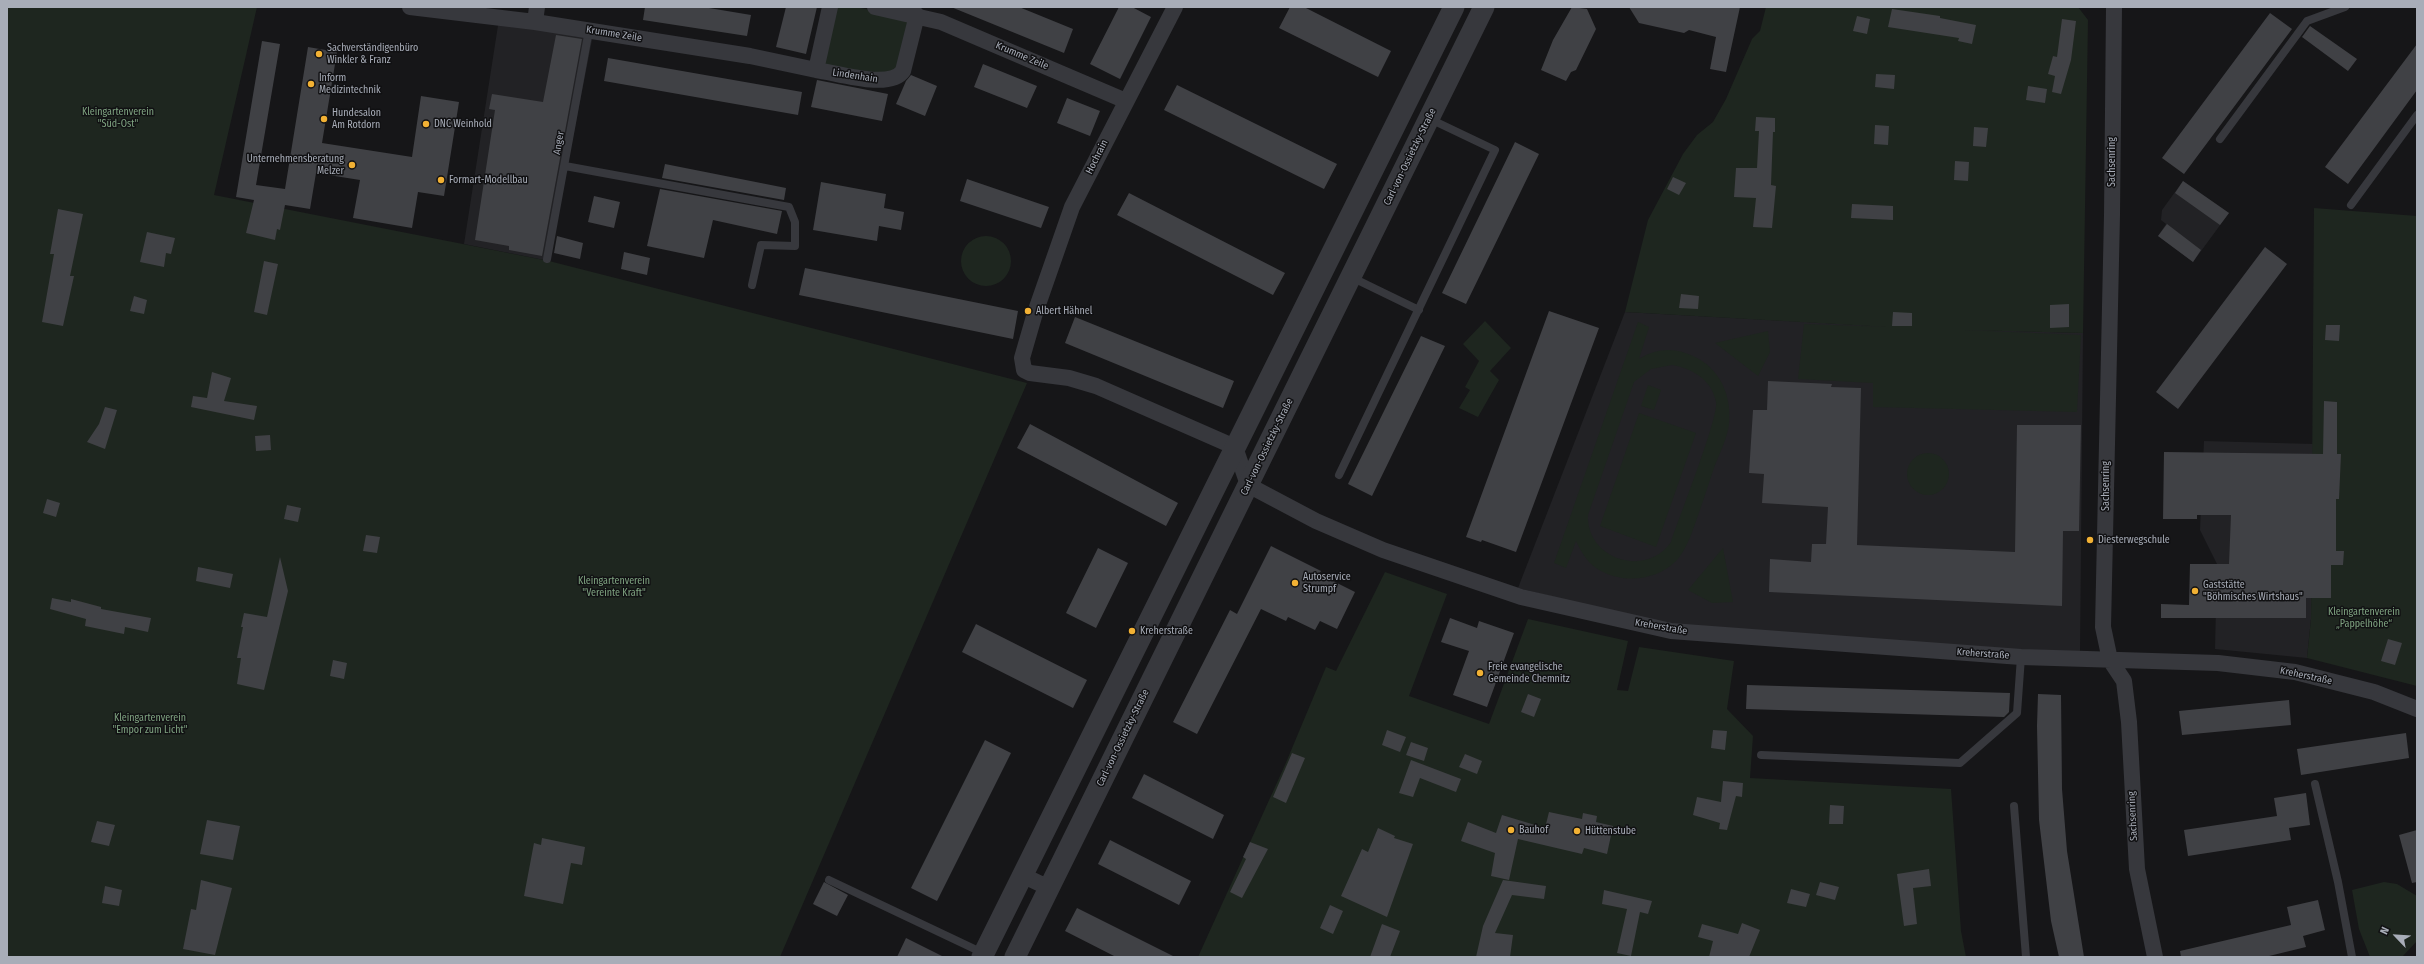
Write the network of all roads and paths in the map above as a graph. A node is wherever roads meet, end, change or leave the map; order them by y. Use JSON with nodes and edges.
{"nodes":[{"id":1,"x":410,"y":7,"type":"edge"},
{"id":2,"x":830,"y":7,"type":"edge"},
{"id":3,"x":875,"y":7,"type":"edge"},
{"id":4,"x":1175,"y":7,"type":"edge"},
{"id":5,"x":1454,"y":7,"type":"edge"},
{"id":6,"x":1484,"y":7,"type":"edge"},
{"id":7,"x":2114,"y":7,"type":"edge"},
{"id":8,"x":2345,"y":7,"type":"edge"},
{"id":9,"x":536,"y":14,"type":"edge"},
{"id":10,"x":917,"y":15,"type":"junction"},
{"id":11,"x":589,"y":30,"type":"junction"},
{"id":12,"x":816,"y":70,"type":"junction"},
{"id":13,"x":1126,"y":101,"type":"junction"},
{"id":14,"x":2417,"y":115,"type":"edge"},
{"id":15,"x":1429,"y":119,"type":"junction"},
{"id":16,"x":2220,"y":139,"type":"dead end"},
{"id":17,"x":565,"y":166,"type":"junction"},
{"id":18,"x":2351,"y":205,"type":"dead end"},
{"id":19,"x":547,"y":259,"type":"dead end"},
{"id":20,"x":1351,"y":277,"type":"junction"},
{"id":21,"x":752,"y":285,"type":"dead end"},
{"id":22,"x":1419,"y":310,"type":"junction"},
{"id":23,"x":1235,"y":447,"type":"junction"},
{"id":24,"x":1339,"y":475,"type":"dead end"},
{"id":25,"x":1248,"y":485,"type":"junction"},
{"id":26,"x":2021,"y":657,"type":"junction"},
{"id":27,"x":2110,"y":660,"type":"junction"},
{"id":28,"x":2417,"y":709,"type":"edge"},
{"id":29,"x":1760,"y":755,"type":"dead end"},
{"id":30,"x":2315,"y":784,"type":"dead end"},
{"id":31,"x":2014,"y":806,"type":"dead end"},
{"id":32,"x":1022,"y":875,"type":"junction"},
{"id":33,"x":829,"y":880,"type":"dead end"},
{"id":34,"x":1049,"y":888,"type":"junction"},
{"id":35,"x":983,"y":955,"type":"edge"},
{"id":36,"x":1015,"y":957,"type":"edge"},
{"id":37,"x":2026,"y":957,"type":"edge"},
{"id":38,"x":2154,"y":957,"type":"edge"},
{"id":39,"x":2352,"y":957,"type":"edge"}],
"edges":[{"from":1,"to":9,"type":"street","name":"Krumme Zeile"},
{"from":2,"to":12,"type":"street"},
{"from":3,"to":10,"type":"street"},
{"from":4,"to":13,"type":"street","name":"Hochrain"},
{"from":5,"to":23,"type":"street"},
{"from":6,"to":15,"type":"street","name":"Carl-von-Ossietzky-Straße"},
{"from":7,"to":27,"type":"street","name":"Sachsenring"},
{"from":8,"to":16,"type":"lane"},
{"from":9,"to":11,"type":"street","name":"Krumme Zeile"},
{"from":10,"to":12,"type":"street","name":"Lindenhain"},
{"from":10,"to":13,"type":"street","name":"Krumme Zeile"},
{"from":11,"to":12,"type":"street","name":"Krumme Zeile"},
{"from":11,"to":17,"type":"lane","name":"Anger"},
{"from":13,"to":23,"type":"street","name":"Hochrain"},
{"from":14,"to":18,"type":"lane"},
{"from":15,"to":20,"type":"street","name":"Carl-von-Ossietzky-Straße"},
{"from":15,"to":22,"type":"lane"},
{"from":17,"to":19,"type":"lane","name":"Anger"},
{"from":17,"to":21,"type":"lane"},
{"from":20,"to":22,"type":"lane"},
{"from":20,"to":25,"type":"street","name":"Carl-von-Ossietzky-Straße"},
{"from":22,"to":24,"type":"lane"},
{"from":23,"to":25,"type":"street"},
{"from":23,"to":32,"type":"street"},
{"from":25,"to":26,"type":"street","name":"Kreherstraße"},
{"from":25,"to":34,"type":"street","name":"Carl-von-Ossietzky-Straße"},
{"from":26,"to":27,"type":"street","name":"Kreherstraße"},
{"from":26,"to":29,"type":"lane"},
{"from":27,"to":28,"type":"street","name":"Kreherstraße"},
{"from":27,"to":38,"type":"street","name":"Sachsenring"},
{"from":30,"to":39,"type":"lane"},
{"from":31,"to":37,"type":"lane"},
{"from":32,"to":34,"type":"street"},
{"from":32,"to":35,"type":"street"},
{"from":33,"to":35,"type":"lane"},
{"from":34,"to":36,"type":"street","name":"Carl-von-Ossietzky-Straße"}]}
